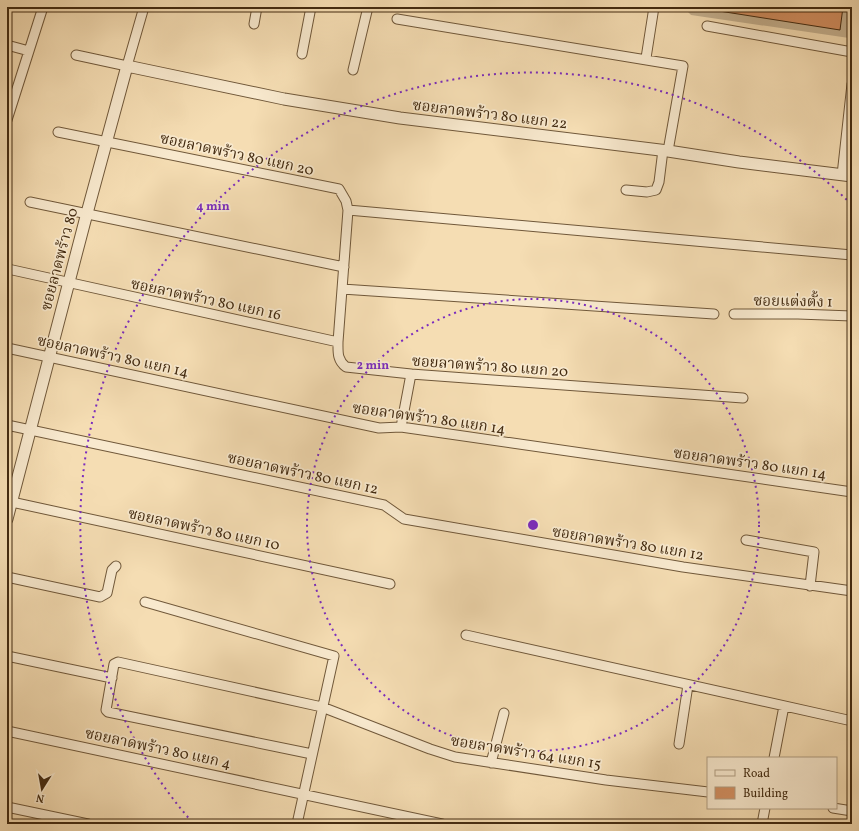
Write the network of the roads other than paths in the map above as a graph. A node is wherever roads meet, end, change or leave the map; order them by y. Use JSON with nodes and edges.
{"nodes":[{"id":1,"x":43,"y":7,"type":"edge"},
{"id":2,"x":144,"y":7,"type":"edge"},
{"id":3,"x":257,"y":7,"type":"edge"},
{"id":4,"x":311,"y":7,"type":"edge"},
{"id":5,"x":368,"y":7,"type":"edge"},
{"id":6,"x":654,"y":7,"type":"edge"},
{"id":7,"x":397,"y":18,"type":"dead end"},
{"id":8,"x":254,"y":24,"type":"dead end"},
{"id":9,"x":707,"y":26,"type":"dead end"},
{"id":10,"x":7,"y":45,"type":"edge"},
{"id":11,"x":29,"y":51,"type":"junction"},
{"id":12,"x":852,"y":52,"type":"edge"},
{"id":13,"x":302,"y":54,"type":"dead end"},
{"id":14,"x":76,"y":55,"type":"dead end"},
{"id":15,"x":646,"y":58,"type":"junction"},
{"id":16,"x":127,"y":66,"type":"junction"},
{"id":17,"x":353,"y":70,"type":"dead end"},
{"id":18,"x":852,"y":88,"type":"edge"},
{"id":19,"x":9,"y":110,"type":"edge"},
{"id":20,"x":7,"y":120,"type":"edge"},
{"id":21,"x":58,"y":132,"type":"dead end"},
{"id":22,"x":106,"y":142,"type":"junction"},
{"id":23,"x":666,"y":150,"type":"junction"},
{"id":24,"x":847,"y":175,"type":"edge"},
{"id":25,"x":626,"y":190,"type":"dead end"},
{"id":26,"x":30,"y":202,"type":"dead end"},
{"id":27,"x":348,"y":210,"type":"junction"},
{"id":28,"x":87,"y":213,"type":"junction"},
{"id":29,"x":852,"y":255,"type":"edge"},
{"id":30,"x":344,"y":267,"type":"junction"},
{"id":31,"x":8,"y":269,"type":"dead end"},
{"id":32,"x":68,"y":283,"type":"junction"},
{"id":33,"x":342,"y":289,"type":"junction"},
{"id":34,"x":714,"y":314,"type":"dead end"},
{"id":35,"x":734,"y":314,"type":"dead end"},
{"id":36,"x":852,"y":316,"type":"edge"},
{"id":37,"x":338,"y":342,"type":"junction"},
{"id":38,"x":7,"y":348,"type":"edge"},
{"id":39,"x":49,"y":357,"type":"junction"},
{"id":40,"x":411,"y":374,"type":"junction"},
{"id":41,"x":743,"y":398,"type":"dead end"},
{"id":42,"x":7,"y":425,"type":"edge"},
{"id":43,"x":401,"y":427,"type":"junction"},
{"id":44,"x":30,"y":430,"type":"junction"},
{"id":45,"x":852,"y":492,"type":"edge"},
{"id":46,"x":9,"y":501,"type":"edge"},
{"id":47,"x":7,"y":519,"type":"edge"},
{"id":48,"x":746,"y":540,"type":"dead end"},
{"id":49,"x":116,"y":566,"type":"dead end"},
{"id":50,"x":7,"y":577,"type":"edge"},
{"id":51,"x":390,"y":584,"type":"dead end"},
{"id":52,"x":810,"y":586,"type":"junction"},
{"id":53,"x":852,"y":591,"type":"edge"},
{"id":54,"x":145,"y":602,"type":"dead end"},
{"id":55,"x":466,"y":635,"type":"dead end"},
{"id":56,"x":7,"y":656,"type":"edge"},
{"id":57,"x":112,"y":678,"type":"junction"},
{"id":58,"x":688,"y":685,"type":"junction"},
{"id":59,"x":784,"y":706,"type":"junction"},
{"id":60,"x":322,"y":707,"type":"junction"},
{"id":61,"x":504,"y":713,"type":"dead end"},
{"id":62,"x":852,"y":721,"type":"edge"},
{"id":63,"x":7,"y":731,"type":"edge"},
{"id":64,"x":679,"y":744,"type":"dead end"},
{"id":65,"x":312,"y":754,"type":"junction"},
{"id":66,"x":774,"y":757,"type":"edge"},
{"id":67,"x":492,"y":763,"type":"junction"},
{"id":68,"x":707,"y":792,"type":"edge"},
{"id":69,"x":303,"y":794,"type":"junction"},
{"id":70,"x":7,"y":807,"type":"edge"},
{"id":71,"x":765,"y":809,"type":"edge"},
{"id":72,"x":837,"y":809,"type":"edge"},
{"id":73,"x":852,"y":811,"type":"edge"},
{"id":74,"x":88,"y":824,"type":"edge"},
{"id":75,"x":297,"y":824,"type":"edge"},
{"id":76,"x":442,"y":824,"type":"edge"},
{"id":77,"x":762,"y":824,"type":"edge"}],
"edges":[{"from":1,"to":11,"type":"street"},
{"from":2,"to":16,"type":"street","name":"ซอยลาดพร้าว 80"},
{"from":3,"to":8,"type":"street"},
{"from":4,"to":13,"type":"street"},
{"from":5,"to":17,"type":"street"},
{"from":6,"to":15,"type":"street"},
{"from":7,"to":15,"type":"street"},
{"from":9,"to":12,"type":"street"},
{"from":10,"to":11,"type":"street"},
{"from":11,"to":19,"type":"street"},
{"from":14,"to":16,"type":"street"},
{"from":15,"to":23,"type":"street"},
{"from":16,"to":22,"type":"street","name":"ซอยลาดพร้าว 80"},
{"from":16,"to":23,"type":"street","name":"ซอยลาดพร้าว 80 แยก 22"},
{"from":18,"to":24,"type":"street"},
{"from":19,"to":20,"type":"street"},
{"from":21,"to":22,"type":"street"},
{"from":22,"to":27,"type":"street","name":"ซอยลาดพร้าว 80 แยก 20"},
{"from":22,"to":28,"type":"street","name":"ซอยลาดพร้าว 80"},
{"from":23,"to":24,"type":"street","name":"ซอยลาดพร้าว 80 แยก 22"},
{"from":23,"to":25,"type":"street"},
{"from":26,"to":28,"type":"street"},
{"from":27,"to":29,"type":"street"},
{"from":27,"to":30,"type":"street","name":"ซอยลาดพร้าว 80 แยก 20"},
{"from":28,"to":30,"type":"street"},
{"from":28,"to":32,"type":"street","name":"ซอยลาดพร้าว 80"},
{"from":30,"to":33,"type":"street","name":"ซอยลาดพร้าว 80 แยก 20"},
{"from":31,"to":32,"type":"street","name":"ซอยลาดพร้าว 80 แยก 16"},
{"from":32,"to":37,"type":"street","name":"ซอยลาดพร้าว 80 แยก 16"},
{"from":32,"to":39,"type":"street","name":"ซอยลาดพร้าว 80"},
{"from":33,"to":34,"type":"street"},
{"from":33,"to":37,"type":"street","name":"ซอยลาดพร้าว 80 แยก 20"},
{"from":35,"to":36,"type":"street","name":"ซอยแต่งตั้ง 1"},
{"from":37,"to":40,"type":"street","name":"ซอยลาดพร้าว 80 แยก 20"},
{"from":38,"to":39,"type":"street","name":"ซอยลาดพร้าว 80 แยก 14"},
{"from":39,"to":43,"type":"street","name":"ซอยลาดพร้าว 80 แยก 14"},
{"from":39,"to":44,"type":"street","name":"ซอยลาดพร้าว 80"},
{"from":40,"to":41,"type":"street","name":"ซอยลาดพร้าว 80 แยก 20"},
{"from":40,"to":43,"type":"street"},
{"from":42,"to":44,"type":"street","name":"ซอยลาดพร้าว 80 แยก 12"},
{"from":43,"to":45,"type":"street","name":"ซอยลาดพร้าว 80 แยก 14"},
{"from":44,"to":46,"type":"street","name":"ซอยลาดพร้าว 80"},
{"from":44,"to":52,"type":"street","name":"ซอยลาดพร้าว 80 แยก 12"},
{"from":46,"to":47,"type":"street","name":"ซอยลาดพร้าว 80"},
{"from":46,"to":51,"type":"street","name":"ซอยลาดพร้าว 80 แยก 10"},
{"from":48,"to":52,"type":"street"},
{"from":49,"to":50,"type":"street"},
{"from":52,"to":53,"type":"street","name":"ซอยลาดพร้าว 80 แยก 12"},
{"from":54,"to":60,"type":"street"},
{"from":55,"to":58,"type":"street"},
{"from":56,"to":57,"type":"street"},
{"from":57,"to":60,"type":"street","name":"ซอยลาดพร้าว 64 แยก 15"},
{"from":57,"to":65,"type":"street"},
{"from":58,"to":59,"type":"street"},
{"from":58,"to":64,"type":"street"},
{"from":59,"to":62,"type":"street"},
{"from":59,"to":66,"type":"street"},
{"from":60,"to":65,"type":"street"},
{"from":60,"to":67,"type":"street","name":"ซอยลาดพร้าว 64 แยก 15"},
{"from":61,"to":67,"type":"street"},
{"from":63,"to":69,"type":"street","name":"ซอยลาดพร้าว 80 แยก 4"},
{"from":65,"to":69,"type":"street"},
{"from":67,"to":68,"type":"street","name":"ซอยลาดพร้าว 64 แยก 15"},
{"from":69,"to":75,"type":"street"},
{"from":69,"to":76,"type":"street","name":"ซอยลาดพร้าว 80 แยก 4"},
{"from":70,"to":74,"type":"street"},
{"from":71,"to":77,"type":"street"},
{"from":72,"to":73,"type":"street"}]}
